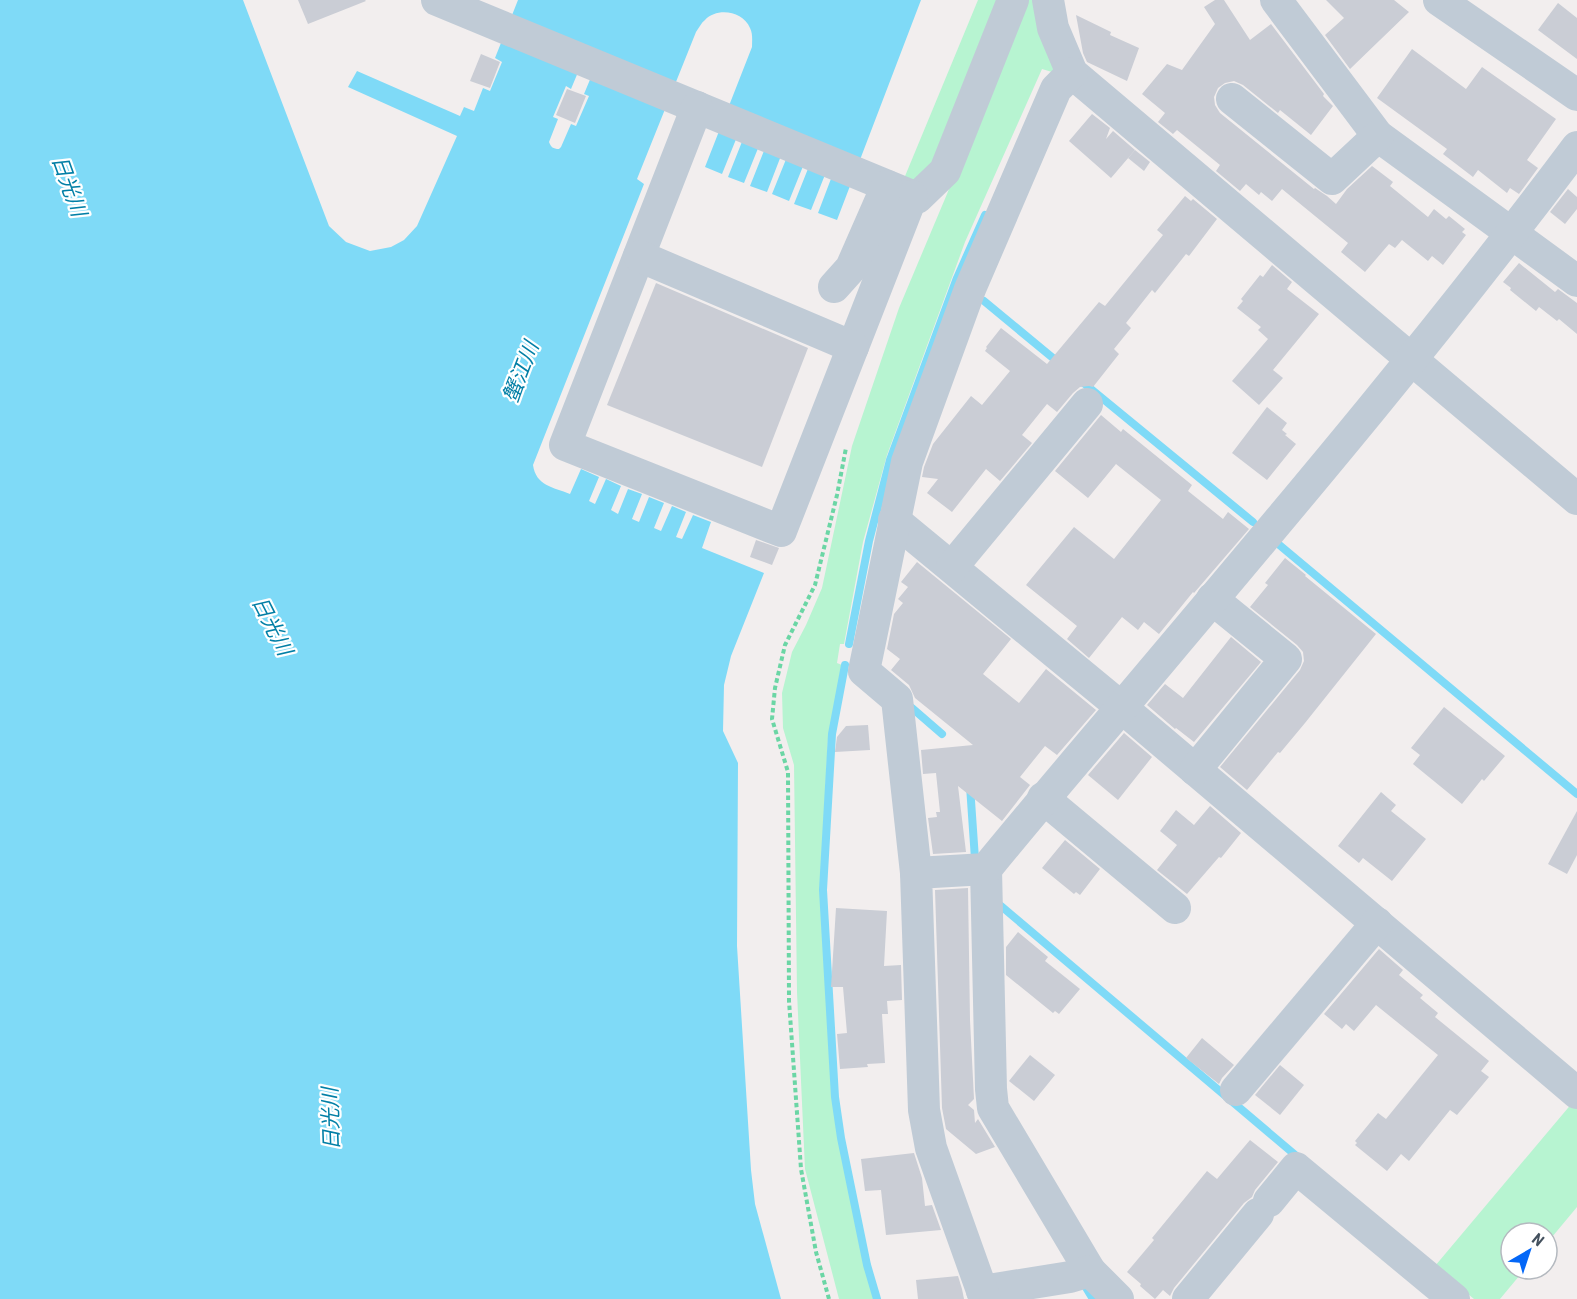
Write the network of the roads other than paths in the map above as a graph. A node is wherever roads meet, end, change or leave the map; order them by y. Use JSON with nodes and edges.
{"nodes":[{"id":1,"x":437,"y":0,"type":"edge"},
{"id":2,"x":1013,"y":0,"type":"edge"},
{"id":3,"x":1048,"y":0,"type":"edge"},
{"id":4,"x":1276,"y":0,"type":"edge"},
{"id":5,"x":1439,"y":0,"type":"edge"},
{"id":6,"x":1072,"y":73,"type":"junction"},
{"id":7,"x":1577,"y":95,"type":"edge"},
{"id":8,"x":1232,"y":99,"type":"dead end"},
{"id":9,"x":698,"y":107,"type":"junction"},
{"id":10,"x":1378,"y":136,"type":"junction"},
{"id":11,"x":1577,"y":147,"type":"edge"},
{"id":12,"x":900,"y":191,"type":"junction"},
{"id":13,"x":1512,"y":234,"type":"junction"},
{"id":14,"x":639,"y":256,"type":"junction"},
{"id":15,"x":1577,"y":280,"type":"edge"},
{"id":16,"x":834,"y":287,"type":"dead end"},
{"id":17,"x":853,"y":347,"type":"junction"},
{"id":18,"x":1412,"y":360,"type":"junction"},
{"id":19,"x":1088,"y":404,"type":"dead end"},
{"id":20,"x":1577,"y":499,"type":"edge"},
{"id":21,"x":894,"y":520,"type":"junction"},
{"id":22,"x":952,"y":567,"type":"junction"},
{"id":23,"x":1212,"y":599,"type":"junction"},
{"id":24,"x":1121,"y":707,"type":"junction"},
{"id":25,"x":1195,"y":770,"type":"junction"},
{"id":26,"x":1043,"y":798,"type":"junction"},
{"id":27,"x":987,"y":869,"type":"junction"},
{"id":28,"x":916,"y":873,"type":"junction"},
{"id":29,"x":1175,"y":908,"type":"dead end"},
{"id":30,"x":1377,"y":923,"type":"junction"},
{"id":31,"x":1236,"y":1090,"type":"dead end"},
{"id":32,"x":1577,"y":1093,"type":"edge"},
{"id":33,"x":1090,"y":1271,"type":"junction"},
{"id":34,"x":984,"y":1295,"type":"edge"},
{"id":35,"x":1118,"y":1299,"type":"edge"},
{"id":36,"x":1188,"y":1299,"type":"edge"},
{"id":37,"x":1454,"y":1299,"type":"edge"}],
"edges":[{"from":1,"to":9,"type":"street"},
{"from":2,"to":12,"type":"street"},
{"from":3,"to":6,"type":"street"},
{"from":4,"to":10,"type":"street"},
{"from":5,"to":7,"type":"street"},
{"from":6,"to":18,"type":"street"},
{"from":6,"to":21,"type":"street"},
{"from":8,"to":10,"type":"street"},
{"from":9,"to":12,"type":"street"},
{"from":9,"to":14,"type":"street"},
{"from":10,"to":13,"type":"street"},
{"from":11,"to":13,"type":"street"},
{"from":12,"to":16,"type":"street"},
{"from":12,"to":17,"type":"street"},
{"from":13,"to":15,"type":"street"},
{"from":13,"to":18,"type":"street"},
{"from":14,"to":17,"type":"street"},
{"from":14,"to":17,"type":"street"},
{"from":18,"to":20,"type":"street"},
{"from":18,"to":23,"type":"street"},
{"from":19,"to":22,"type":"street"},
{"from":21,"to":22,"type":"street"},
{"from":21,"to":28,"type":"street"},
{"from":22,"to":24,"type":"street"},
{"from":23,"to":24,"type":"street"},
{"from":23,"to":25,"type":"street"},
{"from":24,"to":25,"type":"street"},
{"from":24,"to":26,"type":"street"},
{"from":25,"to":30,"type":"street"},
{"from":26,"to":27,"type":"street"},
{"from":26,"to":29,"type":"street"},
{"from":27,"to":28,"type":"street"},
{"from":27,"to":33,"type":"street"},
{"from":28,"to":34,"type":"street"},
{"from":30,"to":31,"type":"street"},
{"from":30,"to":32,"type":"street"},
{"from":33,"to":34,"type":"street"},
{"from":33,"to":35,"type":"street"},
{"from":36,"to":37,"type":"street"}]}
